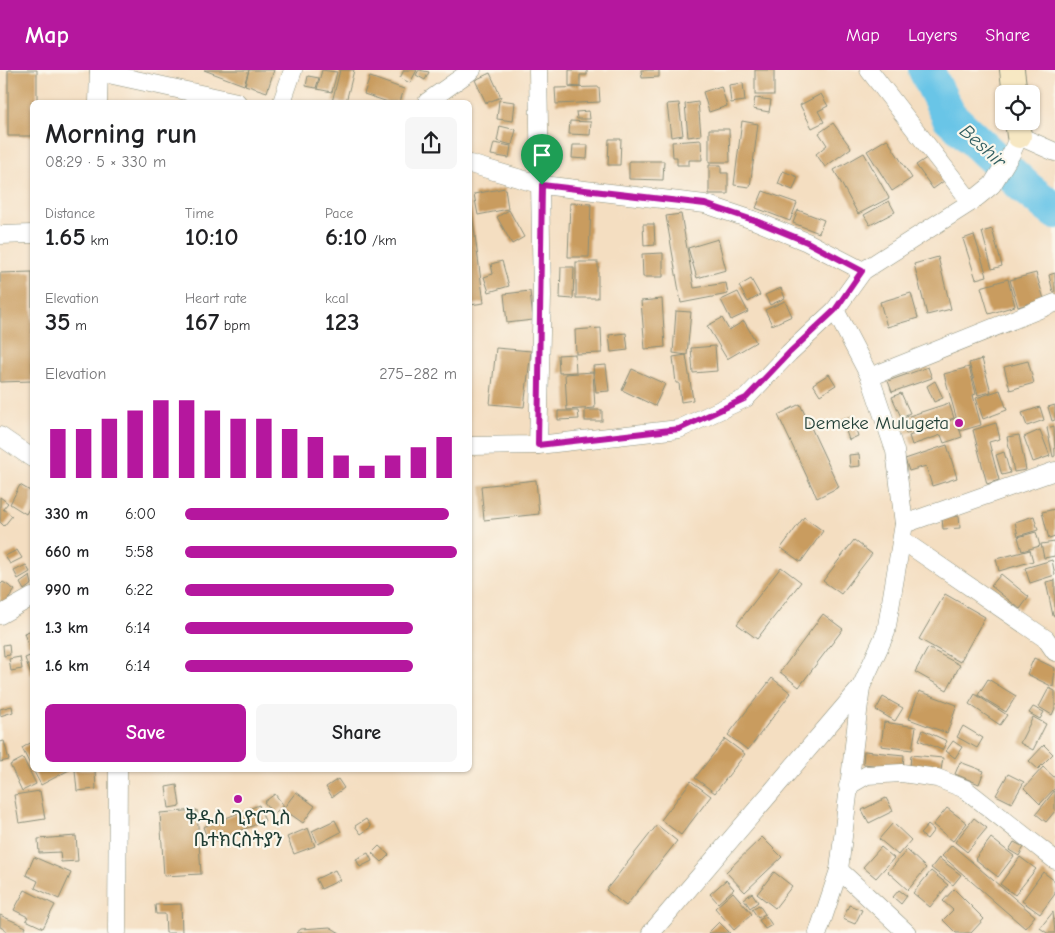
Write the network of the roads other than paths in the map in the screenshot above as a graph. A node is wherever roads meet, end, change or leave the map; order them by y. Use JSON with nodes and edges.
{"nodes":[{"id":1,"x":293,"y":70,"type":"edge"},
{"id":2,"x":472,"y":70,"type":"edge"},
{"id":3,"x":869,"y":70,"type":"edge"},
{"id":4,"x":1012,"y":70,"type":"edge"},
{"id":5,"x":99,"y":71,"type":"edge"},
{"id":6,"x":539,"y":71,"type":"edge"},
{"id":7,"x":1014,"y":85,"type":"edge"},
{"id":8,"x":98,"y":100,"type":"edge"},
{"id":9,"x":228,"y":100,"type":"edge"},
{"id":10,"x":283,"y":100,"type":"edge"},
{"id":11,"x":430,"y":100,"type":"edge"},
{"id":12,"x":1016,"y":137,"type":"edge"},
{"id":13,"x":1055,"y":152,"type":"edge"},
{"id":14,"x":472,"y":165,"type":"edge"},
{"id":15,"x":542,"y":185,"type":"junction"},
{"id":16,"x":971,"y":202,"type":"junction"},
{"id":17,"x":30,"y":234,"type":"edge"},
{"id":18,"x":0,"y":235,"type":"edge"},
{"id":19,"x":862,"y":271,"type":"junction"},
{"id":20,"x":1055,"y":303,"type":"edge"},
{"id":21,"x":835,"y":310,"type":"junction"},
{"id":22,"x":870,"y":377,"type":"junction"},
{"id":23,"x":0,"y":436,"type":"edge"},
{"id":24,"x":538,"y":445,"type":"junction"},
{"id":25,"x":472,"y":446,"type":"edge"},
{"id":26,"x":30,"y":457,"type":"edge"},
{"id":27,"x":1055,"y":471,"type":"edge"},
{"id":28,"x":903,"y":532,"type":"junction"},
{"id":29,"x":30,"y":598,"type":"edge"},
{"id":30,"x":0,"y":615,"type":"edge"},
{"id":31,"x":1052,"y":642,"type":"edge"},
{"id":32,"x":862,"y":687,"type":"junction"},
{"id":33,"x":118,"y":772,"type":"edge"},
{"id":34,"x":848,"y":786,"type":"junction"},
{"id":35,"x":1055,"y":860,"type":"edge"},
{"id":36,"x":839,"y":870,"type":"junction"},
{"id":37,"x":117,"y":933,"type":"edge"},
{"id":38,"x":651,"y":933,"type":"edge"},
{"id":39,"x":818,"y":933,"type":"edge"},
{"id":40,"x":907,"y":933,"type":"edge"}],
"edges":[{"from":1,"to":10,"type":"street"},
{"from":2,"to":11,"type":"street"},
{"from":3,"to":16,"type":"street"},
{"from":4,"to":7,"type":"main road"},
{"from":5,"to":8,"type":"street"},
{"from":5,"to":9,"type":"street"},
{"from":6,"to":15,"type":"street"},
{"from":12,"to":13,"type":"street"},
{"from":12,"to":16,"type":"street"},
{"from":14,"to":15,"type":"street"},
{"from":15,"to":19,"type":"street"},
{"from":15,"to":24,"type":"street"},
{"from":16,"to":19,"type":"street"},
{"from":17,"to":18,"type":"street"},
{"from":19,"to":21,"type":"street"},
{"from":20,"to":22,"type":"street"},
{"from":21,"to":22,"type":"street"},
{"from":21,"to":24,"type":"street"},
{"from":22,"to":28,"type":"street"},
{"from":23,"to":26,"type":"street"},
{"from":24,"to":25,"type":"street"},
{"from":27,"to":28,"type":"street"},
{"from":28,"to":31,"type":"street"},
{"from":28,"to":32,"type":"street"},
{"from":29,"to":30,"type":"street"},
{"from":32,"to":34,"type":"street"},
{"from":32,"to":38,"type":"street"},
{"from":33,"to":37,"type":"street"},
{"from":34,"to":35,"type":"street"},
{"from":34,"to":36,"type":"street"},
{"from":36,"to":39,"type":"street"},
{"from":36,"to":40,"type":"street"}]}
